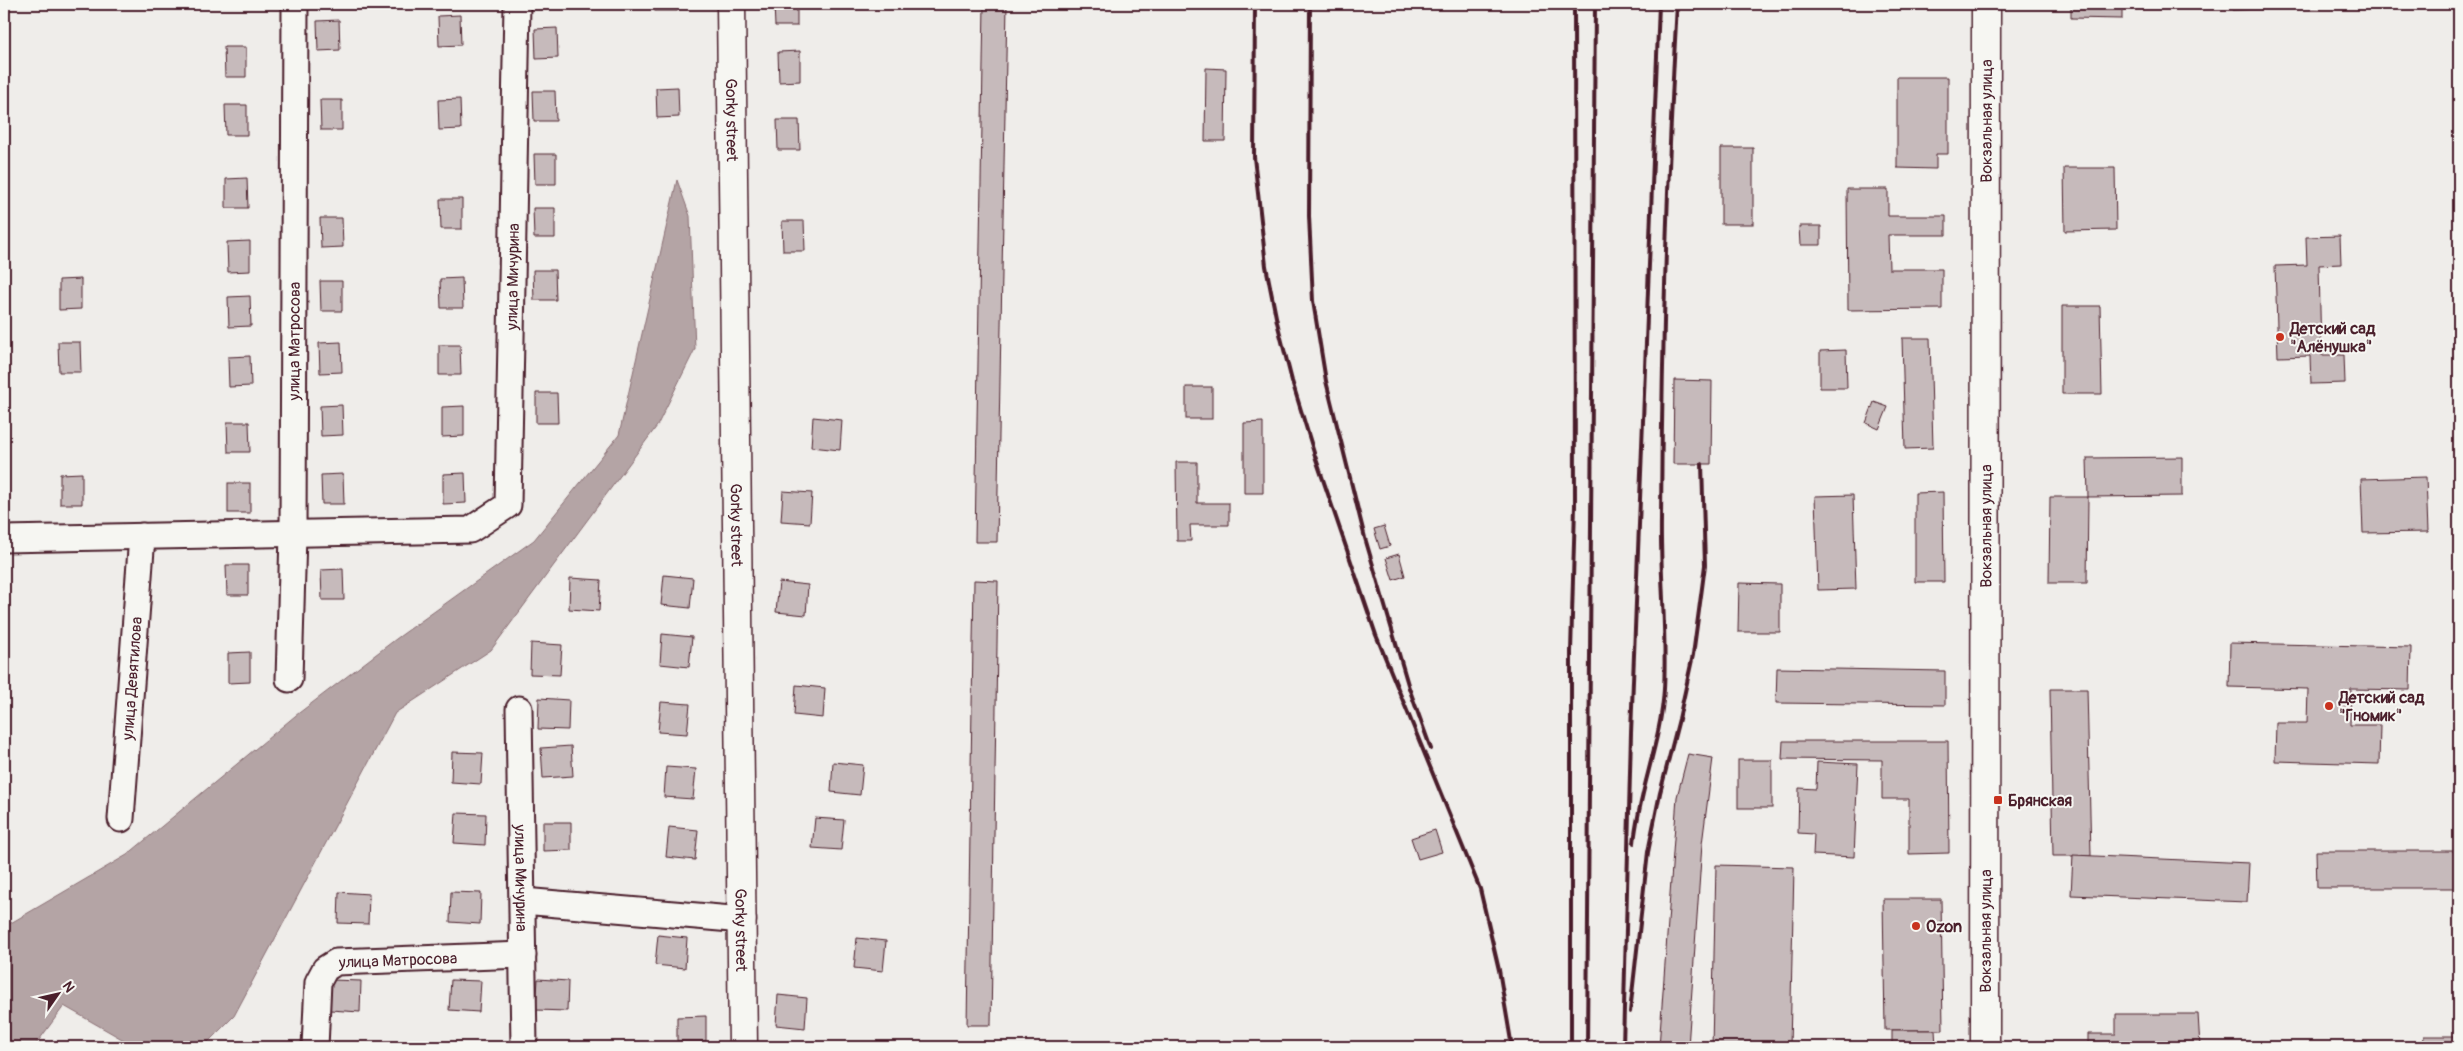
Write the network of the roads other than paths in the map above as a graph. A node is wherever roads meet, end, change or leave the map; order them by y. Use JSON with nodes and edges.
{"nodes":[{"id":1,"x":296,"y":4,"type":"edge"},
{"id":2,"x":517,"y":4,"type":"edge"},
{"id":3,"x":731,"y":4,"type":"edge"},
{"id":4,"x":1986,"y":4,"type":"edge"},
{"id":5,"x":292,"y":534,"type":"junction"},
{"id":6,"x":142,"y":536,"type":"junction"},
{"id":7,"x":4,"y":539,"type":"edge"},
{"id":8,"x":289,"y":679,"type":"dead end"},
{"id":9,"x":520,"y":709,"type":"dead end"},
{"id":10,"x":121,"y":819,"type":"dead end"},
{"id":11,"x":523,"y":901,"type":"junction"},
{"id":12,"x":743,"y":920,"type":"junction"},
{"id":13,"x":523,"y":955,"type":"junction"},
{"id":14,"x":315,"y":1047,"type":"edge"},
{"id":15,"x":524,"y":1047,"type":"edge"},
{"id":16,"x":743,"y":1047,"type":"edge"},
{"id":17,"x":1985,"y":1047,"type":"edge"}],
"edges":[{"from":1,"to":5,"type":"street","name":"улица Матросова"},
{"from":2,"to":5,"type":"street","name":"улица Мичурина"},
{"from":3,"to":12,"type":"main road","name":"Gorky street"},
{"from":4,"to":17,"type":"main road","name":"Вокзальная улица"},
{"from":5,"to":6,"type":"street"},
{"from":5,"to":8,"type":"street","name":"улица Матросова"},
{"from":6,"to":7,"type":"street"},
{"from":6,"to":10,"type":"street","name":"улица Девятилова"},
{"from":9,"to":11,"type":"street","name":"улица Мичурина"},
{"from":11,"to":12,"type":"street"},
{"from":11,"to":13,"type":"street","name":"улица Мичурина"},
{"from":12,"to":16,"type":"main road","name":"Gorky street"},
{"from":13,"to":14,"type":"street","name":"улица Матросова"},
{"from":13,"to":15,"type":"street","name":"улица Мичурина"}]}
